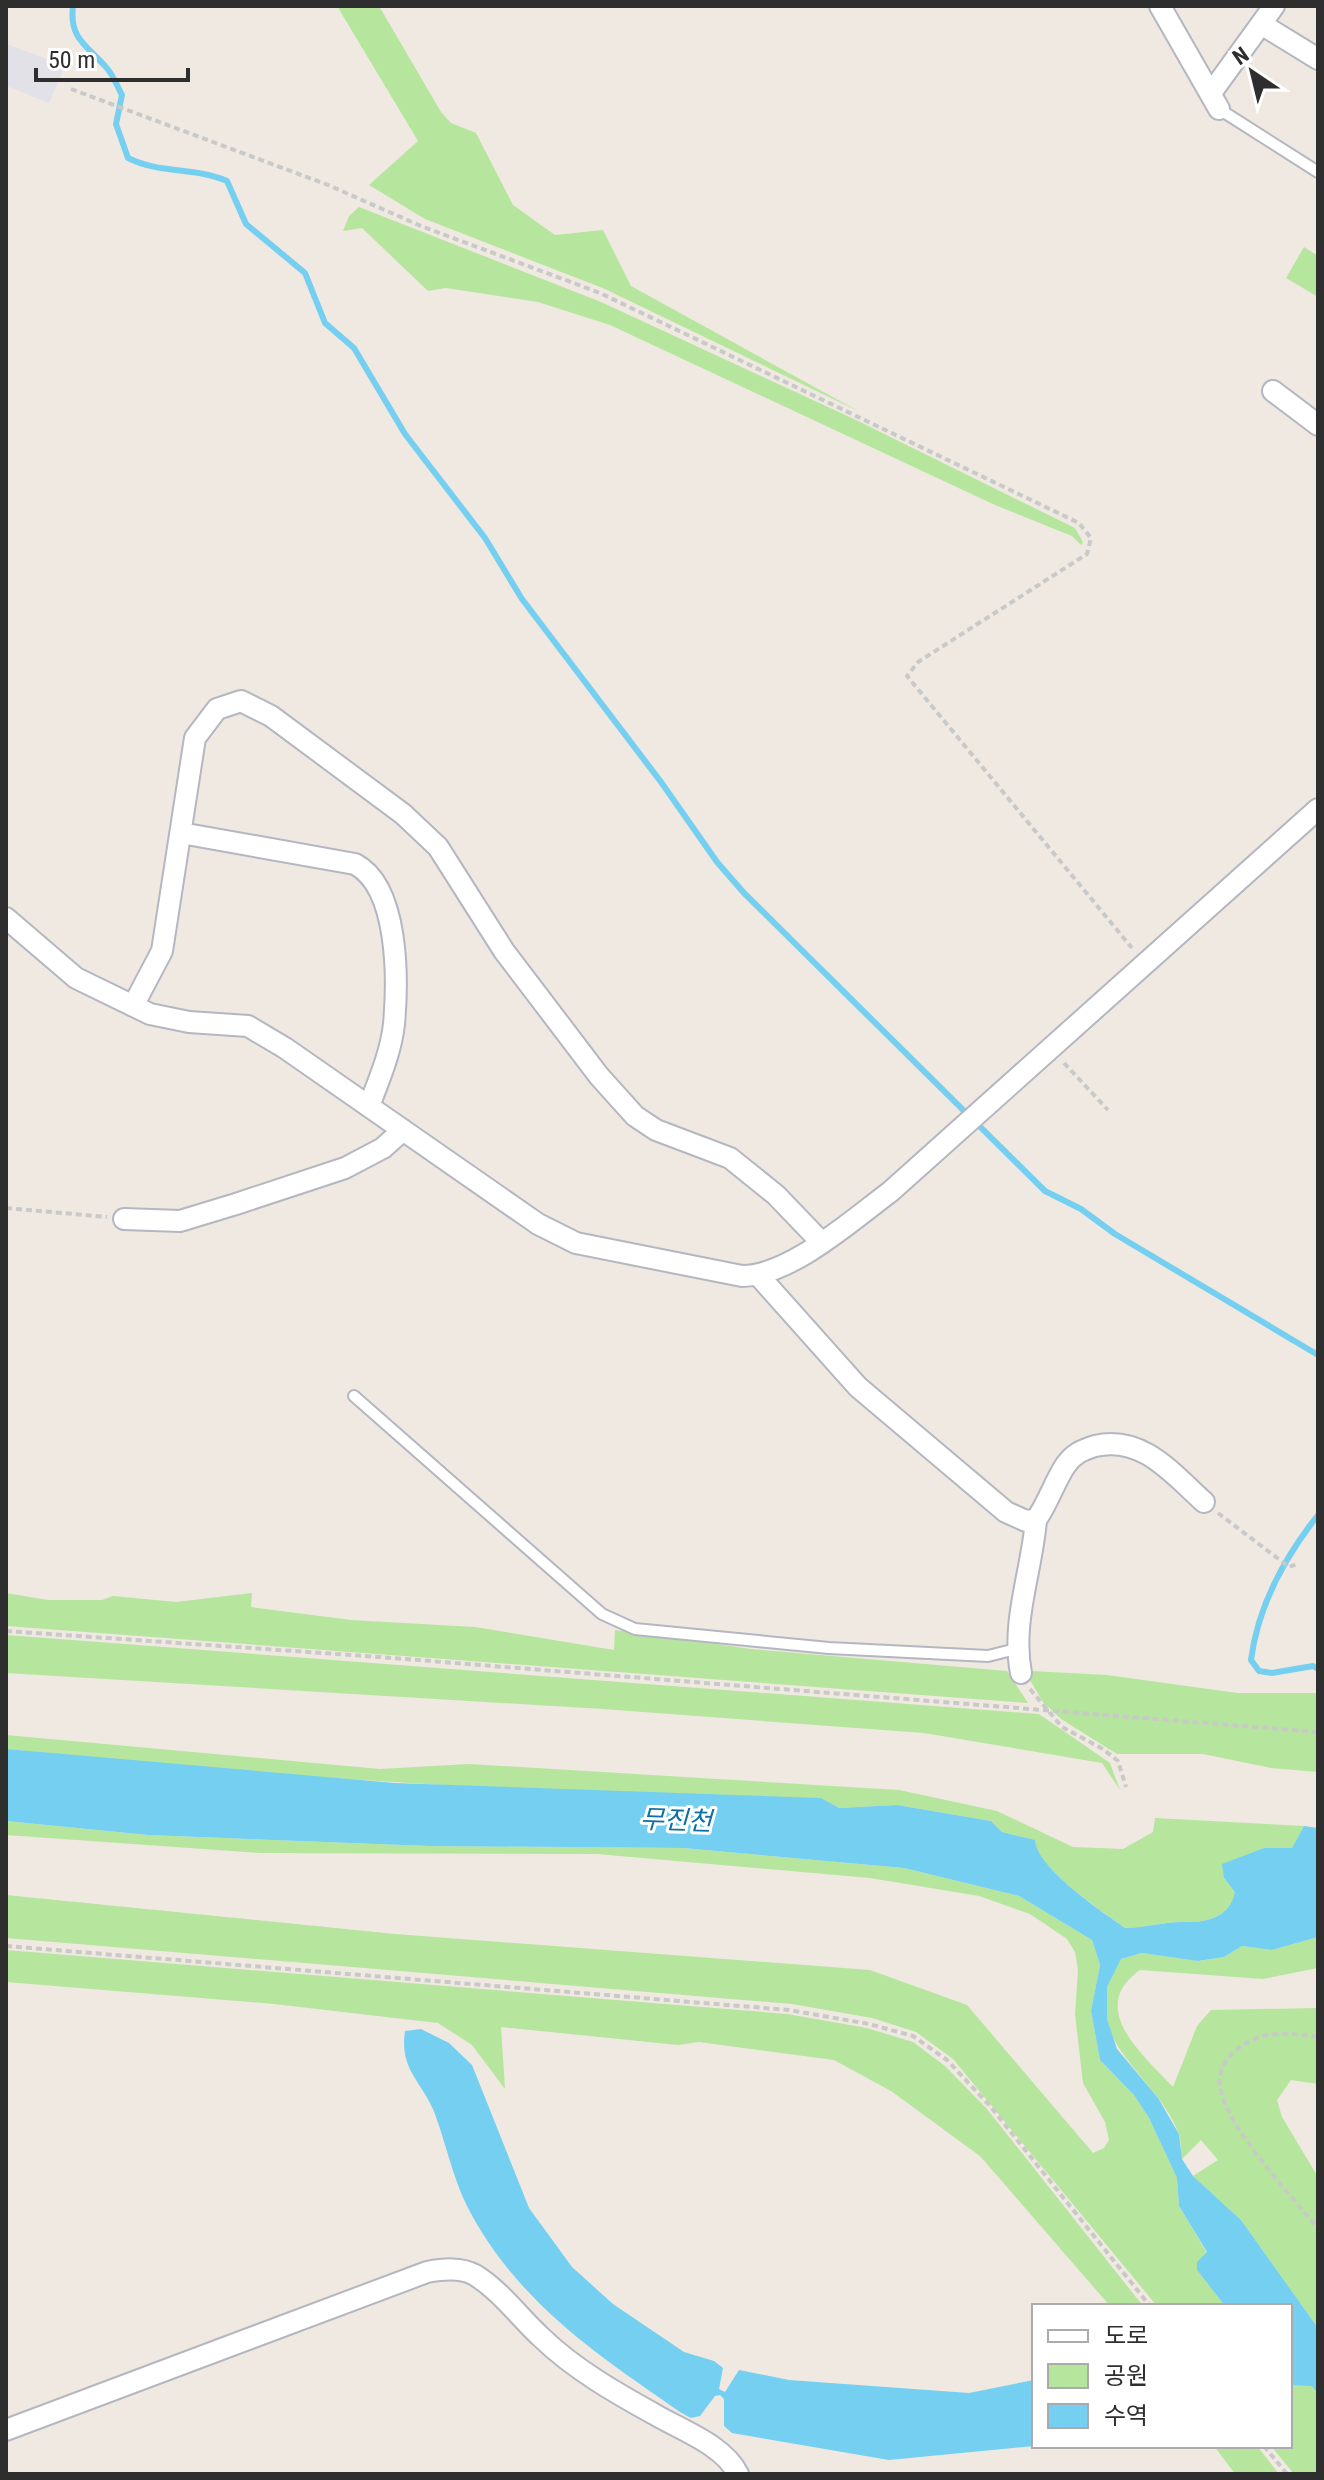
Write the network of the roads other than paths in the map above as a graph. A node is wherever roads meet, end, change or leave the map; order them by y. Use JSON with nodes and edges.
{"nodes":[{"id":1,"x":1160,"y":6,"type":"edge"},
{"id":2,"x":1274,"y":6,"type":"edge"},
{"id":3,"x":1261,"y":24,"type":"junction"},
{"id":4,"x":1318,"y":59,"type":"edge"},
{"id":5,"x":1215,"y":101,"type":"junction"},
{"id":6,"x":1318,"y":172,"type":"edge"},
{"id":7,"x":1273,"y":391,"type":"dead end"},
{"id":8,"x":1318,"y":425,"type":"edge"},
{"id":9,"x":1318,"y":809,"type":"edge"},
{"id":10,"x":181,"y":833,"type":"junction"},
{"id":11,"x":6,"y":918,"type":"edge"},
{"id":12,"x":133,"y":1006,"type":"junction"},
{"id":13,"x":369,"y":1106,"type":"junction"},
{"id":14,"x":403,"y":1130,"type":"junction"},
{"id":15,"x":124,"y":1219,"type":"road end"},
{"id":16,"x":822,"y":1243,"type":"junction"},
{"id":17,"x":759,"y":1276,"type":"junction"},
{"id":18,"x":354,"y":1396,"type":"dead end"},
{"id":19,"x":1204,"y":1502,"type":"road end"},
{"id":20,"x":1036,"y":1520,"type":"junction"},
{"id":21,"x":1016,"y":1649,"type":"junction"},
{"id":22,"x":1021,"y":1673,"type":"road end"},
{"id":23,"x":6,"y":2430,"type":"edge"},
{"id":24,"x":738,"y":2474,"type":"edge"}],
"edges":[{"from":1,"to":5,"type":"street"},
{"from":2,"to":3,"type":"street"},
{"from":3,"to":4,"type":"street"},
{"from":3,"to":5,"type":"street"},
{"from":5,"to":6,"type":"lane"},
{"from":7,"to":8,"type":"street"},
{"from":9,"to":16,"type":"street"},
{"from":10,"to":12,"type":"street"},
{"from":10,"to":13,"type":"street"},
{"from":10,"to":16,"type":"street"},
{"from":11,"to":12,"type":"street"},
{"from":12,"to":13,"type":"street"},
{"from":13,"to":14,"type":"street"},
{"from":14,"to":15,"type":"street"},
{"from":14,"to":17,"type":"street"},
{"from":16,"to":17,"type":"street"},
{"from":17,"to":20,"type":"street"},
{"from":18,"to":21,"type":"lane"},
{"from":19,"to":20,"type":"street"},
{"from":20,"to":21,"type":"street"},
{"from":21,"to":22,"type":"street"},
{"from":23,"to":24,"type":"street"}]}
